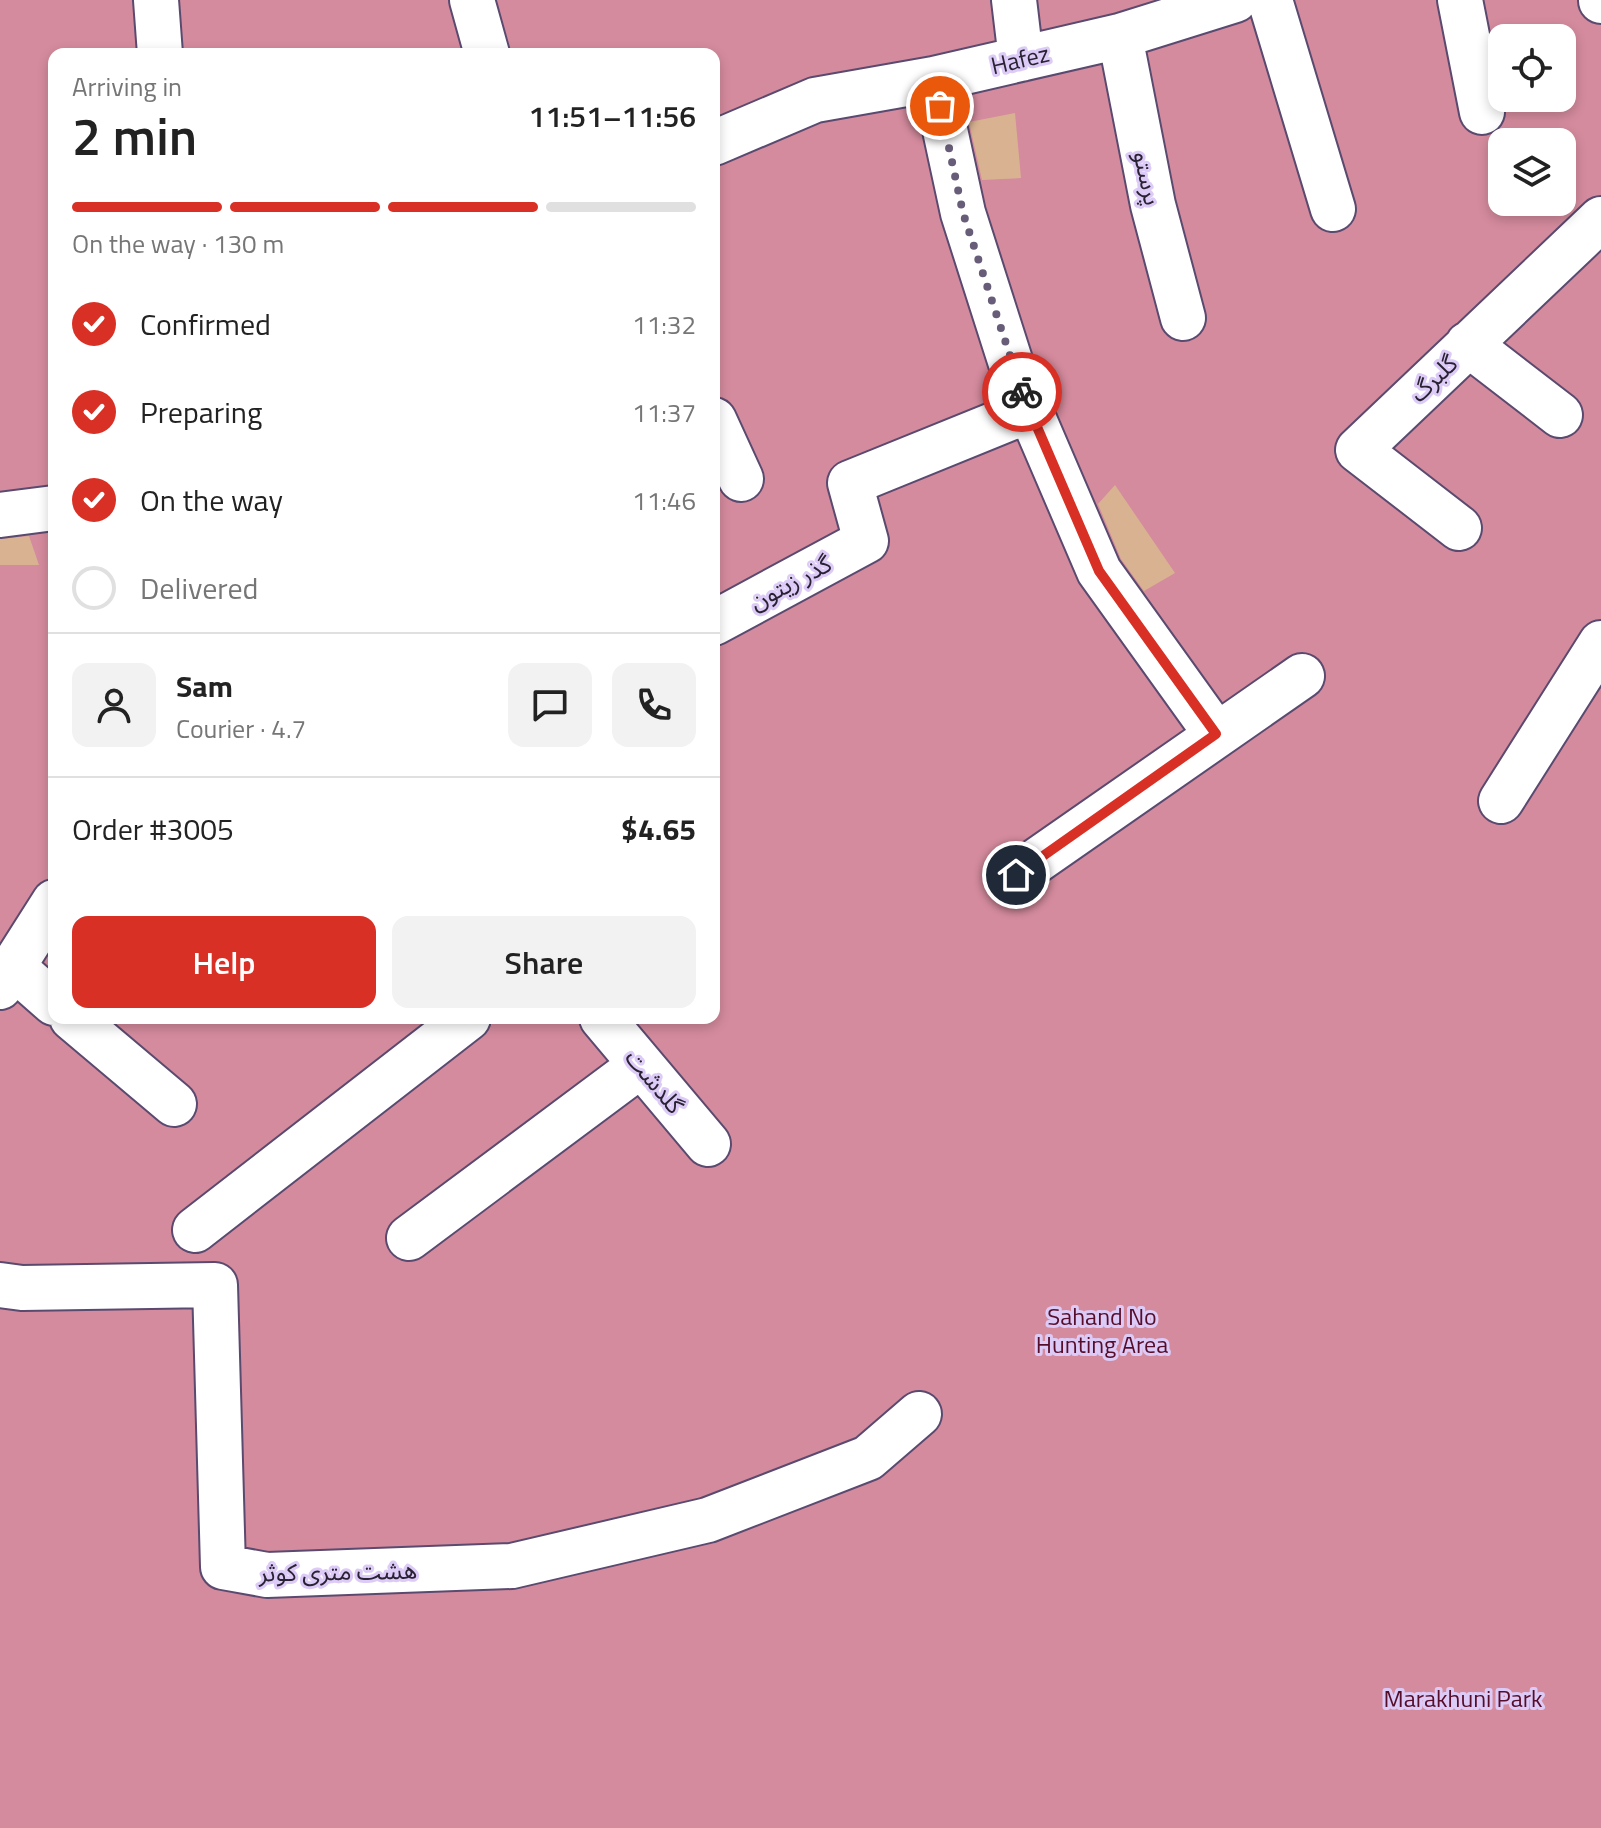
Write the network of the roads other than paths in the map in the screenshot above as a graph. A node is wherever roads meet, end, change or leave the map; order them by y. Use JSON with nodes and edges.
{"nodes":[{"id":1,"x":156,"y":0,"type":"edge"},
{"id":2,"x":472,"y":0,"type":"edge"},
{"id":3,"x":1014,"y":0,"type":"edge"},
{"id":4,"x":1235,"y":0,"type":"edge"},
{"id":5,"x":1270,"y":0,"type":"edge"},
{"id":6,"x":1460,"y":0,"type":"edge"},
{"id":7,"x":1120,"y":36,"type":"junction"},
{"id":8,"x":160,"y":48,"type":"edge"},
{"id":9,"x":485,"y":48,"type":"edge"},
{"id":10,"x":1021,"y":59,"type":"junction"},
{"id":11,"x":934,"y":79,"type":"junction"},
{"id":12,"x":1482,"y":112,"type":"dead end"},
{"id":13,"x":720,"y":140,"type":"edge"},
{"id":14,"x":1333,"y":209,"type":"dead end"},
{"id":15,"x":1601,"y":219,"type":"edge"},
{"id":16,"x":1183,"y":318,"type":"dead end"},
{"id":17,"x":1468,"y":344,"type":"junction"},
{"id":18,"x":1030,"y":410,"type":"junction"},
{"id":19,"x":1560,"y":415,"type":"dead end"},
{"id":20,"x":720,"y":433,"type":"edge"},
{"id":21,"x":741,"y":479,"type":"dead end"},
{"id":22,"x":48,"y":509,"type":"edge"},
{"id":23,"x":0,"y":515,"type":"edge"},
{"id":24,"x":1459,"y":528,"type":"dead end"},
{"id":25,"x":720,"y":620,"type":"edge"},
{"id":26,"x":1601,"y":643,"type":"edge"},
{"id":27,"x":1302,"y":676,"type":"dead end"},
{"id":28,"x":1216,"y":734,"type":"junction"},
{"id":29,"x":1501,"y":801,"type":"dead end"},
{"id":30,"x":1016,"y":875,"type":"dead end"},
{"id":31,"x":48,"y":911,"type":"edge"},
{"id":32,"x":6,"y":977,"type":"edge"},
{"id":33,"x":48,"y":1000,"type":"edge"},
{"id":34,"x":79,"y":1024,"type":"edge"},
{"id":35,"x":460,"y":1024,"type":"edge"},
{"id":36,"x":607,"y":1024,"type":"edge"},
{"id":37,"x":641,"y":1065,"type":"junction"},
{"id":38,"x":174,"y":1104,"type":"dead end"},
{"id":39,"x":708,"y":1144,"type":"dead end"},
{"id":40,"x":195,"y":1230,"type":"dead end"},
{"id":41,"x":409,"y":1238,"type":"dead end"},
{"id":42,"x":0,"y":1285,"type":"edge"},
{"id":43,"x":919,"y":1414,"type":"dead end"}],
"edges":[{"from":1,"to":8,"type":"street"},
{"from":2,"to":9,"type":"street"},
{"from":3,"to":10,"type":"street"},
{"from":4,"to":7,"type":"street","name":"Hafez"},
{"from":5,"to":14,"type":"street"},
{"from":6,"to":12,"type":"street"},
{"from":7,"to":10,"type":"street","name":"Hafez"},
{"from":7,"to":16,"type":"street","name":"پرستو"},
{"from":10,"to":11,"type":"street","name":"Hafez"},
{"from":11,"to":13,"type":"street","name":"Hafez"},
{"from":11,"to":18,"type":"street"},
{"from":15,"to":17,"type":"street","name":"گلبرگ"},
{"from":17,"to":19,"type":"street"},
{"from":17,"to":24,"type":"street","name":"گلبرگ"},
{"from":18,"to":25,"type":"street","name":"گذر زیتون"},
{"from":18,"to":28,"type":"street"},
{"from":20,"to":21,"type":"street"},
{"from":22,"to":23,"type":"street"},
{"from":26,"to":29,"type":"street"},
{"from":27,"to":28,"type":"street"},
{"from":28,"to":30,"type":"street"},
{"from":31,"to":32,"type":"street"},
{"from":32,"to":33,"type":"street"},
{"from":34,"to":38,"type":"street"},
{"from":35,"to":40,"type":"street"},
{"from":36,"to":37,"type":"street","name":"گلدشت"},
{"from":37,"to":39,"type":"street","name":"گلدشت"},
{"from":37,"to":41,"type":"street"},
{"from":42,"to":43,"type":"street","name":"هشت متری کوثر"}]}
